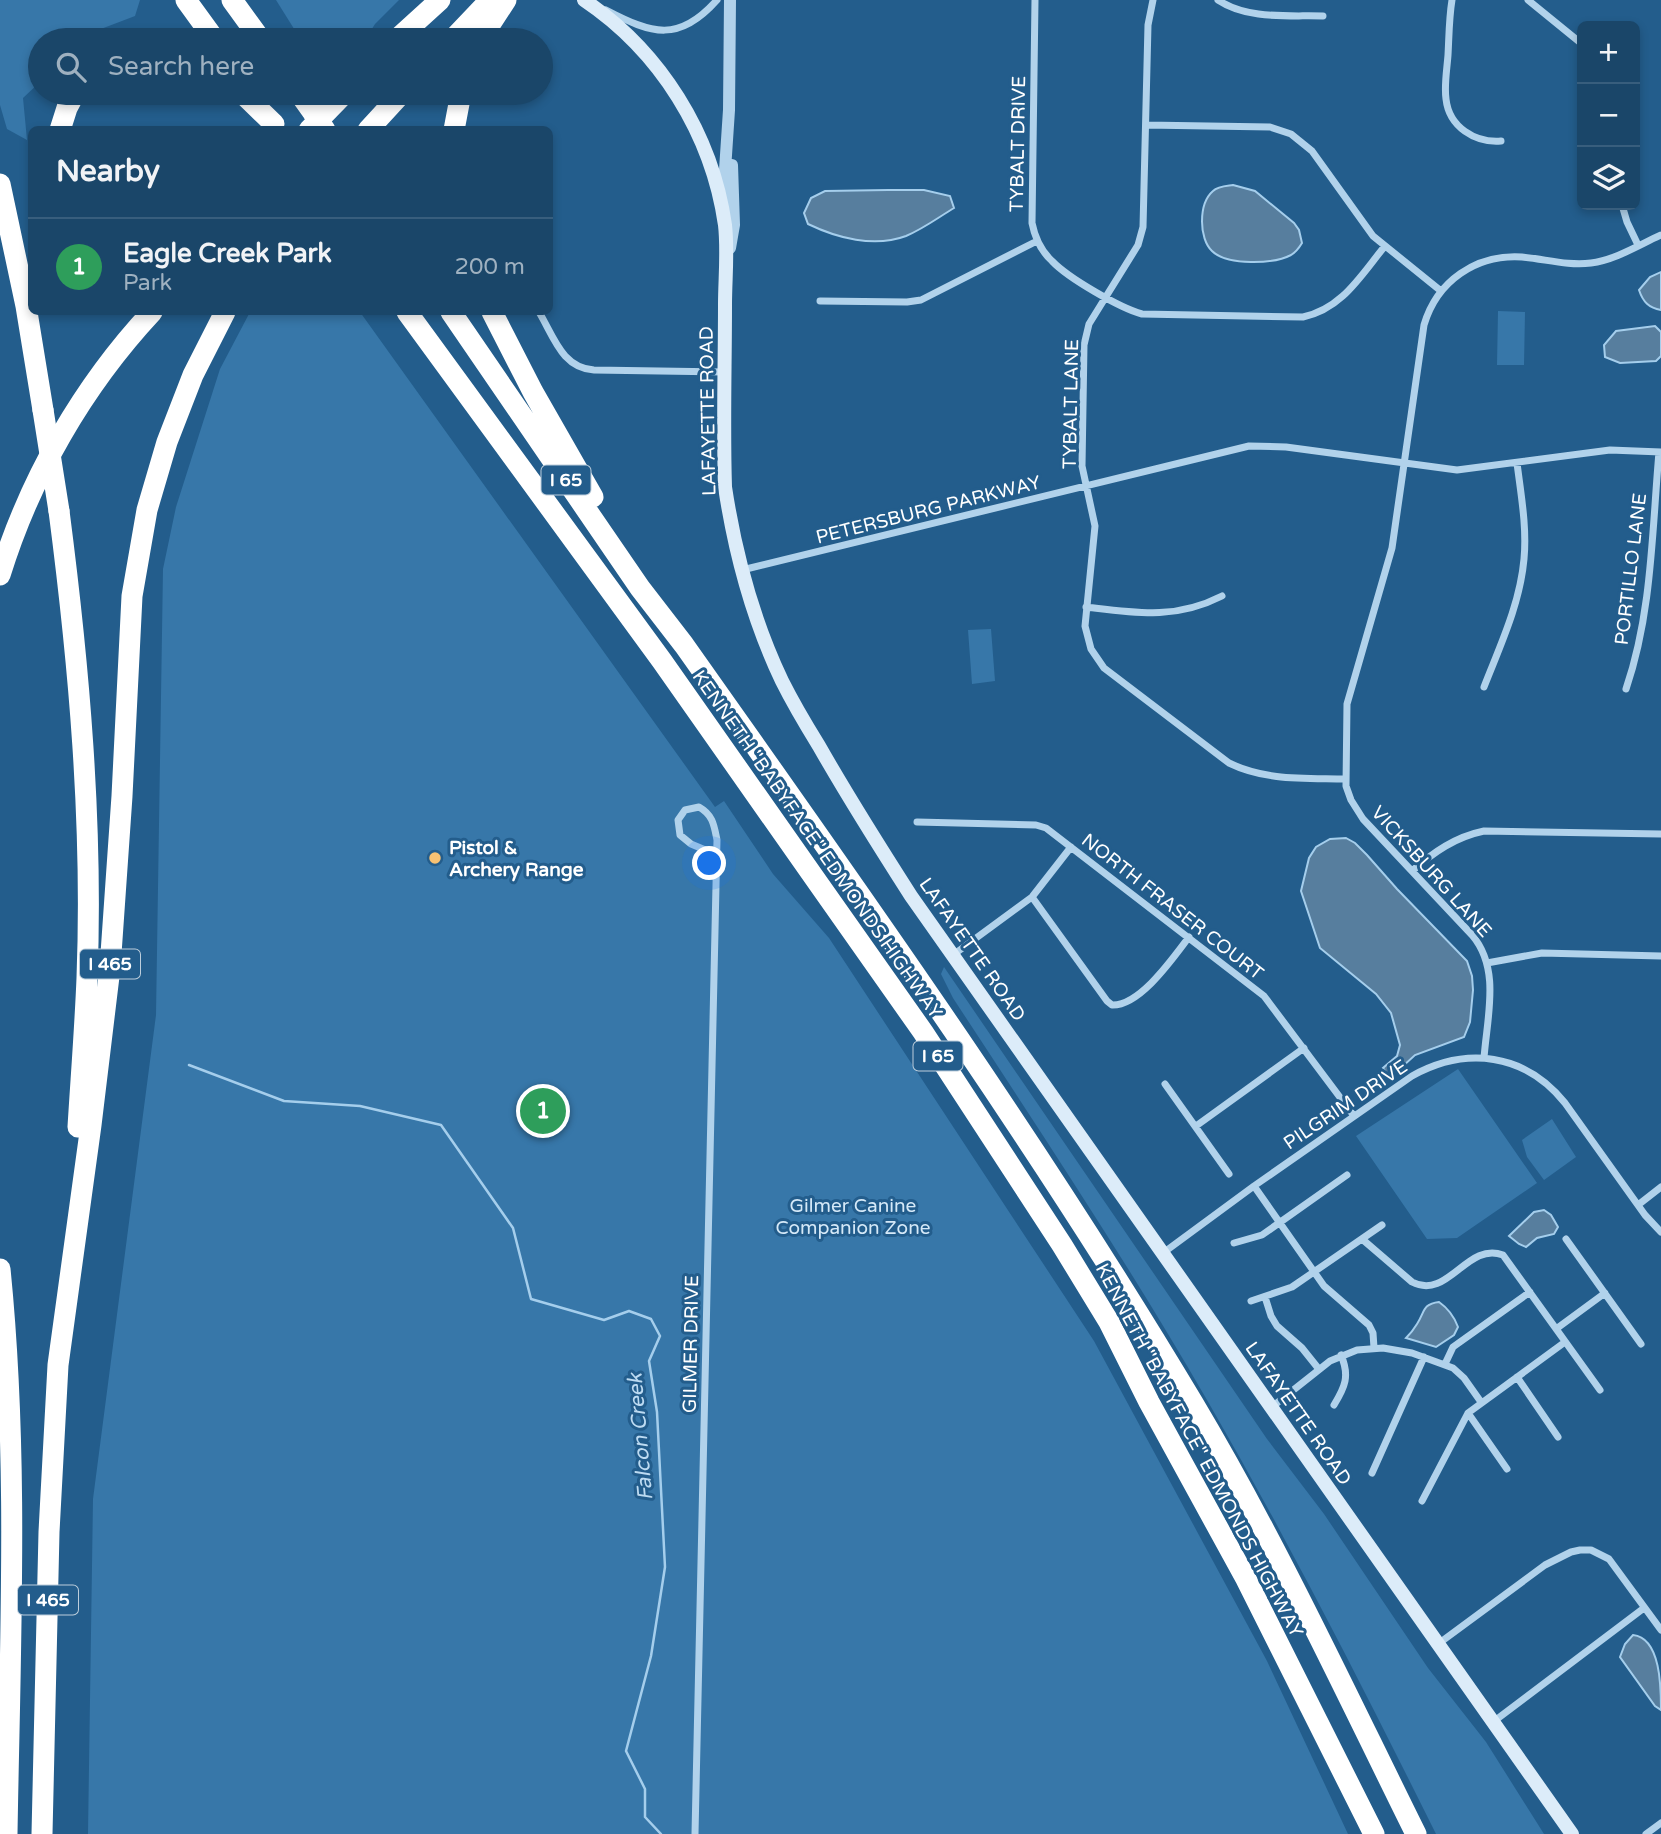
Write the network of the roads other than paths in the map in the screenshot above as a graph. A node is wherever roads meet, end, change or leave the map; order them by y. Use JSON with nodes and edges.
{"nodes":[{"id":1,"x":186,"y":0,"type":"edge"},
{"id":2,"x":232,"y":0,"type":"edge"},
{"id":3,"x":440,"y":0,"type":"edge"},
{"id":4,"x":448,"y":0,"type":"edge"},
{"id":5,"x":490,"y":0,"type":"edge"},
{"id":6,"x":506,"y":0,"type":"edge"},
{"id":7,"x":586,"y":0,"type":"edge"},
{"id":8,"x":717,"y":0,"type":"edge"},
{"id":9,"x":730,"y":0,"type":"edge"},
{"id":10,"x":1035,"y":0,"type":"edge"},
{"id":11,"x":1153,"y":0,"type":"edge"},
{"id":12,"x":1218,"y":0,"type":"edge"},
{"id":13,"x":1452,"y":0,"type":"edge"},
{"id":14,"x":1528,"y":0,"type":"edge"},
{"id":15,"x":1323,"y":16,"type":"dead end"},
{"id":16,"x":206,"y":28,"type":"edge"},
{"id":17,"x":252,"y":28,"type":"edge"},
{"id":18,"x":409,"y":28,"type":"edge"},
{"id":19,"x":421,"y":28,"type":"edge"},
{"id":20,"x":463,"y":28,"type":"edge"},
{"id":21,"x":488,"y":28,"type":"edge"},
{"id":22,"x":1577,"y":40,"type":"edge"},
{"id":23,"x":68,"y":105,"type":"edge"},
{"id":24,"x":254,"y":105,"type":"edge"},
{"id":25,"x":260,"y":105,"type":"edge"},
{"id":26,"x":306,"y":105,"type":"edge"},
{"id":27,"x":335,"y":105,"type":"edge"},
{"id":28,"x":345,"y":105,"type":"edge"},
{"id":29,"x":391,"y":105,"type":"edge"},
{"id":30,"x":459,"y":105,"type":"edge"},
{"id":31,"x":729,"y":110,"type":"junction"},
{"id":32,"x":1146,"y":125,"type":"junction"},
{"id":33,"x":61,"y":126,"type":"edge"},
{"id":34,"x":275,"y":126,"type":"edge"},
{"id":35,"x":275,"y":126,"type":"edge"},
{"id":36,"x":318,"y":126,"type":"edge"},
{"id":37,"x":372,"y":126,"type":"edge"},
{"id":38,"x":455,"y":126,"type":"edge"},
{"id":39,"x":1501,"y":141,"type":"dead end"},
{"id":40,"x":0,"y":184,"type":"edge"},
{"id":41,"x":1623,"y":210,"type":"edge"},
{"id":42,"x":725,"y":225,"type":"junction"},
{"id":43,"x":1661,"y":235,"type":"edge"},
{"id":44,"x":1037,"y":241,"type":"junction"},
{"id":45,"x":1638,"y":245,"type":"junction"},
{"id":46,"x":1385,"y":246,"type":"junction"},
{"id":47,"x":726,"y":269,"type":"junction"},
{"id":48,"x":1441,"y":291,"type":"junction"},
{"id":49,"x":1106,"y":297,"type":"junction"},
{"id":50,"x":820,"y":301,"type":"dead end"},
{"id":51,"x":149,"y":315,"type":"edge"},
{"id":52,"x":223,"y":315,"type":"edge"},
{"id":53,"x":409,"y":315,"type":"edge"},
{"id":54,"x":453,"y":315,"type":"edge"},
{"id":55,"x":494,"y":315,"type":"edge"},
{"id":56,"x":541,"y":315,"type":"edge"},
{"id":57,"x":725,"y":372,"type":"junction"},
{"id":58,"x":1660,"y":452,"type":"edge"},
{"id":59,"x":1405,"y":463,"type":"junction"},
{"id":60,"x":1517,"y":463,"type":"junction"},
{"id":61,"x":1087,"y":486,"type":"junction"},
{"id":62,"x":742,"y":570,"type":"junction"},
{"id":63,"x":0,"y":575,"type":"edge"},
{"id":64,"x":1222,"y":596,"type":"dead end"},
{"id":65,"x":1086,"y":607,"type":"junction"},
{"id":66,"x":684,"y":645,"type":"junction"},
{"id":67,"x":1484,"y":687,"type":"dead end"},
{"id":68,"x":1626,"y":689,"type":"dead end"},
{"id":69,"x":1345,"y":779,"type":"junction"},
{"id":70,"x":918,"y":822,"type":"dead end"},
{"id":71,"x":1661,"y":834,"type":"edge"},
{"id":72,"x":1070,"y":847,"type":"junction"},
{"id":73,"x":715,"y":854,"type":"junction"},
{"id":74,"x":1412,"y":871,"type":"junction"},
{"id":75,"x":1032,"y":897,"type":"junction"},
{"id":76,"x":1188,"y":937,"type":"junction"},
{"id":77,"x":953,"y":955,"type":"junction"},
{"id":78,"x":1661,"y":956,"type":"edge"},
{"id":79,"x":1487,"y":963,"type":"junction"},
{"id":80,"x":1304,"y":1048,"type":"junction"},
{"id":81,"x":1484,"y":1058,"type":"junction"},
{"id":82,"x":1165,"y":1084,"type":"dead end"},
{"id":83,"x":1354,"y":1116,"type":"junction"},
{"id":84,"x":1196,"y":1126,"type":"junction"},
{"id":85,"x":1229,"y":1174,"type":"dead end"},
{"id":86,"x":1347,"y":1174,"type":"dead end"},
{"id":87,"x":1254,"y":1186,"type":"junction"},
{"id":88,"x":1661,"y":1187,"type":"edge"},
{"id":89,"x":1638,"y":1205,"type":"junction"},
{"id":90,"x":1280,"y":1223,"type":"junction"},
{"id":91,"x":1382,"y":1225,"type":"dead end"},
{"id":92,"x":1661,"y":1231,"type":"edge"},
{"id":93,"x":1362,"y":1239,"type":"junction"},
{"id":94,"x":1566,"y":1239,"type":"dead end"},
{"id":95,"x":1234,"y":1243,"type":"dead end"},
{"id":96,"x":1163,"y":1253,"type":"junction"},
{"id":97,"x":0,"y":1269,"type":"edge"},
{"id":98,"x":1314,"y":1273,"type":"junction"},
{"id":99,"x":1530,"y":1292,"type":"junction"},
{"id":100,"x":1605,"y":1293,"type":"junction"},
{"id":101,"x":1265,"y":1297,"type":"junction"},
{"id":102,"x":1251,"y":1301,"type":"dead end"},
{"id":103,"x":65,"y":1307,"type":"junction"},
{"id":104,"x":1556,"y":1329,"type":"junction"},
{"id":105,"x":1565,"y":1342,"type":"junction"},
{"id":106,"x":1641,"y":1344,"type":"dead end"},
{"id":107,"x":1374,"y":1348,"type":"junction"},
{"id":108,"x":1341,"y":1355,"type":"junction"},
{"id":109,"x":1424,"y":1357,"type":"junction"},
{"id":110,"x":1445,"y":1364,"type":"junction"},
{"id":111,"x":1318,"y":1368,"type":"junction"},
{"id":112,"x":1517,"y":1377,"type":"junction"},
{"id":113,"x":1600,"y":1390,"type":"dead end"},
{"id":114,"x":1481,"y":1402,"type":"junction"},
{"id":115,"x":1334,"y":1405,"type":"dead end"},
{"id":116,"x":1272,"y":1407,"type":"junction"},
{"id":117,"x":1468,"y":1413,"type":"junction"},
{"id":118,"x":1558,"y":1437,"type":"dead end"},
{"id":119,"x":1507,"y":1469,"type":"dead end"},
{"id":120,"x":1372,"y":1473,"type":"dead end"},
{"id":121,"x":1422,"y":1502,"type":"dead end"},
{"id":122,"x":1644,"y":1608,"type":"junction"},
{"id":123,"x":1661,"y":1630,"type":"edge"},
{"id":124,"x":1438,"y":1644,"type":"junction"},
{"id":125,"x":1493,"y":1722,"type":"junction"},
{"id":126,"x":1661,"y":1823,"type":"edge"},
{"id":127,"x":7,"y":1834,"type":"edge"},
{"id":128,"x":42,"y":1834,"type":"edge"},
{"id":129,"x":695,"y":1834,"type":"edge"},
{"id":130,"x":1374,"y":1834,"type":"edge"},
{"id":131,"x":1416,"y":1834,"type":"edge"},
{"id":132,"x":1572,"y":1834,"type":"edge"},
{"id":133,"x":1646,"y":1834,"type":"edge"}],
"edges":[{"from":1,"to":16,"type":"highway"},
{"from":2,"to":17,"type":"highway"},
{"from":3,"to":18,"type":"highway"},
{"from":4,"to":19,"type":"highway"},
{"from":5,"to":20,"type":"highway"},
{"from":6,"to":21,"type":"highway"},
{"from":7,"to":8,"type":"street"},
{"from":7,"to":42,"type":"main road","name":"LAFAYETTE ROAD"},
{"from":9,"to":31,"type":"street"},
{"from":10,"to":44,"type":"street","name":"TYBALT DRIVE"},
{"from":11,"to":32,"type":"street","name":"TYBALT LANE"},
{"from":12,"to":15,"type":"street"},
{"from":13,"to":39,"type":"street"},
{"from":14,"to":22,"type":"street"},
{"from":23,"to":33,"type":"highway"},
{"from":24,"to":34,"type":"highway"},
{"from":25,"to":35,"type":"highway"},
{"from":26,"to":36,"type":"highway"},
{"from":27,"to":36,"type":"highway"},
{"from":28,"to":36,"type":"highway"},
{"from":29,"to":37,"type":"highway"},
{"from":30,"to":38,"type":"highway"},
{"from":31,"to":42,"type":"street"},
{"from":31,"to":47,"type":"street"},
{"from":32,"to":46,"type":"street"},
{"from":32,"to":49,"type":"street","name":"TYBALT LANE"},
{"from":40,"to":103,"type":"highway","bridge":true},
{"from":41,"to":45,"type":"street"},
{"from":42,"to":47,"type":"main road","name":"LAFAYETTE ROAD"},
{"from":43,"to":45,"type":"street"},
{"from":44,"to":49,"type":"street"},
{"from":44,"to":50,"type":"street"},
{"from":45,"to":48,"type":"street"},
{"from":46,"to":48,"type":"street"},
{"from":46,"to":49,"type":"street"},
{"from":47,"to":57,"type":"main road","name":"LAFAYETTE ROAD"},
{"from":48,"to":59,"type":"street","name":"VICKSBURG LANE"},
{"from":49,"to":61,"type":"street","name":"TYBALT LANE"},
{"from":51,"to":63,"type":"highway"},
{"from":52,"to":103,"type":"highway","number":"I 465"},
{"from":53,"to":130,"type":"highway","name":"KENNETH \"BABYFACE\" EDMONDS HIGHWAY","number":"I 65"},
{"from":54,"to":66,"type":"highway","name":"KENNETH \"BABYFACE\" EDMONDS HIGHWAY","number":"I 65"},
{"from":55,"to":66,"type":"highway"},
{"from":56,"to":57,"type":"street"},
{"from":57,"to":62,"type":"main road","name":"LAFAYETTE ROAD"},
{"from":58,"to":60,"type":"street","name":"PETERSBURG PARKWAY"},
{"from":58,"to":68,"type":"street","name":"PORTILLO LANE"},
{"from":59,"to":60,"type":"street","name":"PETERSBURG PARKWAY"},
{"from":59,"to":61,"type":"street","name":"PETERSBURG PARKWAY"},
{"from":59,"to":69,"type":"street","name":"VICKSBURG LANE"},
{"from":60,"to":67,"type":"street"},
{"from":61,"to":62,"type":"street","name":"PETERSBURG PARKWAY"},
{"from":61,"to":65,"type":"street","name":"TYBALT LANE"},
{"from":62,"to":77,"type":"main road","name":"LAFAYETTE ROAD"},
{"from":64,"to":65,"type":"street"},
{"from":65,"to":69,"type":"street","name":"TYBALT LANE"},
{"from":66,"to":131,"type":"highway","name":"KENNETH \"BABYFACE\" EDMONDS HIGHWAY","number":"I 65"},
{"from":69,"to":74,"type":"street","name":"VICKSBURG LANE"},
{"from":70,"to":72,"type":"street","name":"NORTH FRASER COURT"},
{"from":71,"to":74,"type":"street"},
{"from":72,"to":75,"type":"street"},
{"from":72,"to":76,"type":"street","name":"NORTH FRASER COURT"},
{"from":73,"to":73,"type":"street","name":"GILMER DRIVE"},
{"from":73,"to":129,"type":"street","name":"GILMER DRIVE"},
{"from":74,"to":79,"type":"street","name":"VICKSBURG LANE"},
{"from":75,"to":76,"type":"street"},
{"from":75,"to":77,"type":"street"},
{"from":76,"to":80,"type":"street","name":"NORTH FRASER COURT"},
{"from":77,"to":96,"type":"main road","name":"LAFAYETTE ROAD"},
{"from":78,"to":79,"type":"street"},
{"from":79,"to":81,"type":"street","name":"VICKSBURG LANE"},
{"from":80,"to":83,"type":"street","name":"NORTH FRASER COURT"},
{"from":80,"to":84,"type":"street"},
{"from":81,"to":83,"type":"street","name":"PILGRIM DRIVE"},
{"from":81,"to":89,"type":"street","name":"PILGRIM DRIVE"},
{"from":82,"to":84,"type":"street"},
{"from":83,"to":87,"type":"street","name":"PILGRIM DRIVE"},
{"from":84,"to":85,"type":"street"},
{"from":86,"to":90,"type":"street"},
{"from":87,"to":90,"type":"street"},
{"from":87,"to":96,"type":"street","name":"PILGRIM DRIVE"},
{"from":88,"to":89,"type":"street"},
{"from":89,"to":92,"type":"street","name":"PILGRIM DRIVE"},
{"from":90,"to":95,"type":"street"},
{"from":90,"to":98,"type":"street"},
{"from":91,"to":93,"type":"street"},
{"from":93,"to":98,"type":"street"},
{"from":93,"to":99,"type":"street"},
{"from":94,"to":100,"type":"street"},
{"from":96,"to":116,"type":"main road","name":"LAFAYETTE ROAD"},
{"from":97,"to":127,"type":"highway","number":"I 465"},
{"from":98,"to":101,"type":"street"},
{"from":98,"to":107,"type":"street"},
{"from":99,"to":104,"type":"street"},
{"from":99,"to":110,"type":"street"},
{"from":100,"to":104,"type":"street"},
{"from":100,"to":106,"type":"street"},
{"from":101,"to":102,"type":"street"},
{"from":101,"to":111,"type":"street"},
{"from":103,"to":128,"type":"highway","number":"I 465"},
{"from":104,"to":105,"type":"street"},
{"from":105,"to":112,"type":"street"},
{"from":105,"to":113,"type":"street"},
{"from":107,"to":108,"type":"street"},
{"from":107,"to":109,"type":"street"},
{"from":108,"to":111,"type":"street"},
{"from":108,"to":115,"type":"street"},
{"from":109,"to":110,"type":"street"},
{"from":109,"to":120,"type":"street"},
{"from":110,"to":114,"type":"street"},
{"from":111,"to":116,"type":"street"},
{"from":112,"to":114,"type":"street"},
{"from":112,"to":118,"type":"street"},
{"from":114,"to":117,"type":"street"},
{"from":116,"to":124,"type":"main road","name":"LAFAYETTE ROAD"},
{"from":117,"to":119,"type":"street"},
{"from":117,"to":121,"type":"street"},
{"from":122,"to":123,"type":"street"},
{"from":122,"to":124,"type":"street"},
{"from":122,"to":125,"type":"street"},
{"from":124,"to":125,"type":"main road","name":"LAFAYETTE ROAD"},
{"from":125,"to":132,"type":"main road","name":"LAFAYETTE ROAD"},
{"from":126,"to":133,"type":"street"}]}
